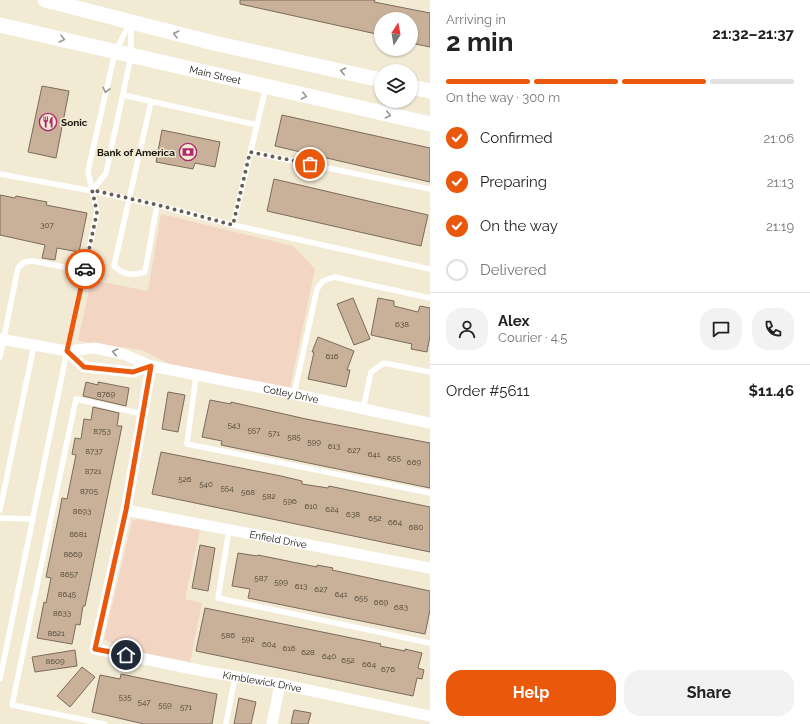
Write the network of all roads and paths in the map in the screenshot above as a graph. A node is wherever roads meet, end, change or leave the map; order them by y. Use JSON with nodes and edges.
{"nodes":[{"id":1,"x":44,"y":0,"type":"edge"},
{"id":2,"x":130,"y":22,"type":"junction"},
{"id":3,"x":0,"y":26,"type":"edge"},
{"id":4,"x":115,"y":52,"type":"junction"},
{"id":5,"x":131,"y":56,"type":"junction"},
{"id":6,"x":374,"y":78,"type":"edge"},
{"id":7,"x":266,"y":87,"type":"junction"},
{"id":8,"x":418,"y":88,"type":"edge"},
{"id":9,"x":430,"y":91,"type":"edge"},
{"id":10,"x":123,"y":95,"type":"junction"},
{"id":11,"x":151,"y":102,"type":"junction"},
{"id":12,"x":430,"y":124,"type":"edge"},
{"id":13,"x":257,"y":125,"type":"junction"},
{"id":14,"x":250,"y":152,"type":"junction"},
{"id":15,"x":0,"y":174,"type":"edge"},
{"id":16,"x":430,"y":189,"type":"edge"},
{"id":17,"x":92,"y":190,"type":"junction"},
{"id":18,"x":130,"y":199,"type":"junction"},
{"id":19,"x":158,"y":205,"type":"junction"},
{"id":20,"x":233,"y":225,"type":"junction"},
{"id":21,"x":430,"y":269,"type":"edge"},
{"id":22,"x":84,"y":271,"type":"junction"},
{"id":23,"x":430,"y":298,"type":"edge"},
{"id":24,"x":2,"y":339,"type":"edge"},
{"id":25,"x":34,"y":345,"type":"junction"},
{"id":26,"x":67,"y":351,"type":"junction"},
{"id":27,"x":0,"y":357,"type":"edge"},
{"id":28,"x":151,"y":366,"type":"junction"},
{"id":29,"x":430,"y":372,"type":"edge"},
{"id":30,"x":196,"y":376,"type":"junction"},
{"id":31,"x":294,"y":394,"type":"junction"},
{"id":32,"x":363,"y":410,"type":"junction"},
{"id":33,"x":143,"y":414,"type":"junction"},
{"id":34,"x":430,"y":423,"type":"edge"},
{"id":35,"x":430,"y":493,"type":"edge"},
{"id":36,"x":0,"y":510,"type":"edge"},
{"id":37,"x":126,"y":510,"type":"junction"},
{"id":38,"x":0,"y":518,"type":"edge"},
{"id":39,"x":32,"y":520,"type":"junction"},
{"id":40,"x":229,"y":530,"type":"junction"},
{"id":41,"x":430,"y":568,"type":"edge"},
{"id":42,"x":430,"y":643,"type":"edge"},
{"id":43,"x":235,"y":677,"type":"junction"},
{"id":44,"x":0,"y":679,"type":"edge"},
{"id":45,"x":280,"y":684,"type":"junction"},
{"id":46,"x":430,"y":716,"type":"edge"},
{"id":47,"x":104,"y":724,"type":"edge"},
{"id":48,"x":226,"y":724,"type":"edge"},
{"id":49,"x":272,"y":724,"type":"edge"}],
"edges":[{"from":1,"to":2,"type":"main road"},
{"from":2,"to":4,"type":"lane"},
{"from":2,"to":5,"type":"lane"},
{"from":6,"to":2,"type":"main road","one_way":true},
{"from":3,"to":4,"type":"main road","name":"Main Street","one_way":true},
{"from":4,"to":5,"type":"main road","name":"Main Street"},
{"from":4,"to":17,"type":"lane","one_way":true},
{"from":5,"to":7,"type":"main road","name":"Main Street"},
{"from":5,"to":10,"type":"lane"},
{"from":7,"to":12,"type":"main road","name":"Main Street","one_way":true},
{"from":7,"to":13,"type":"lane"},
{"from":8,"to":9,"type":"main road"},
{"from":10,"to":11,"type":"lane"},
{"from":10,"to":17,"type":"lane"},
{"from":11,"to":13,"type":"lane"},
{"from":11,"to":18,"type":"lane"},
{"from":13,"to":14,"type":"lane"},
{"from":14,"to":16,"type":"lane"},
{"from":14,"to":20,"type":"lane"},
{"from":15,"to":17,"type":"lane"},
{"from":17,"to":18,"type":"lane"},
{"from":17,"to":22,"type":"lane"},
{"from":18,"to":19,"type":"lane"},
{"from":18,"to":19,"type":"lane"},
{"from":19,"to":20,"type":"lane"},
{"from":20,"to":21,"type":"lane"},
{"from":22,"to":24,"type":"lane"},
{"from":22,"to":26,"type":"lane"},
{"from":23,"to":31,"type":"lane"},
{"from":24,"to":25,"type":"street"},
{"from":24,"to":27,"type":"lane"},
{"from":25,"to":26,"type":"street"},
{"from":25,"to":36,"type":"lane"},
{"from":28,"to":26,"type":"street","name":"Cotley Drive","one_way":true},
{"from":26,"to":28,"type":"street","name":"Cotley Drive"},
{"from":26,"to":39,"type":"lane"},
{"from":28,"to":30,"type":"street","name":"Cotley Drive"},
{"from":28,"to":33,"type":"street"},
{"from":29,"to":32,"type":"lane"},
{"from":30,"to":31,"type":"street","name":"Cotley Drive"},
{"from":30,"to":35,"type":"lane"},
{"from":31,"to":32,"type":"street","name":"Cotley Drive"},
{"from":32,"to":34,"type":"street","name":"Cotley Drive"},
{"from":33,"to":37,"type":"street"},
{"from":33,"to":47,"type":"lane"},
{"from":37,"to":40,"type":"street","name":"Enfield Drive"},
{"from":37,"to":43,"type":"street","name":"Kimblewick Drive"},
{"from":38,"to":39,"type":"lane"},
{"from":39,"to":44,"type":"lane"},
{"from":40,"to":41,"type":"street","name":"Enfield Drive"},
{"from":40,"to":42,"type":"lane"},
{"from":43,"to":45,"type":"street","name":"Kimblewick Drive"},
{"from":43,"to":48,"type":"lane"},
{"from":45,"to":46,"type":"street","name":"Kimblewick Drive"},
{"from":45,"to":49,"type":"street"}]}
